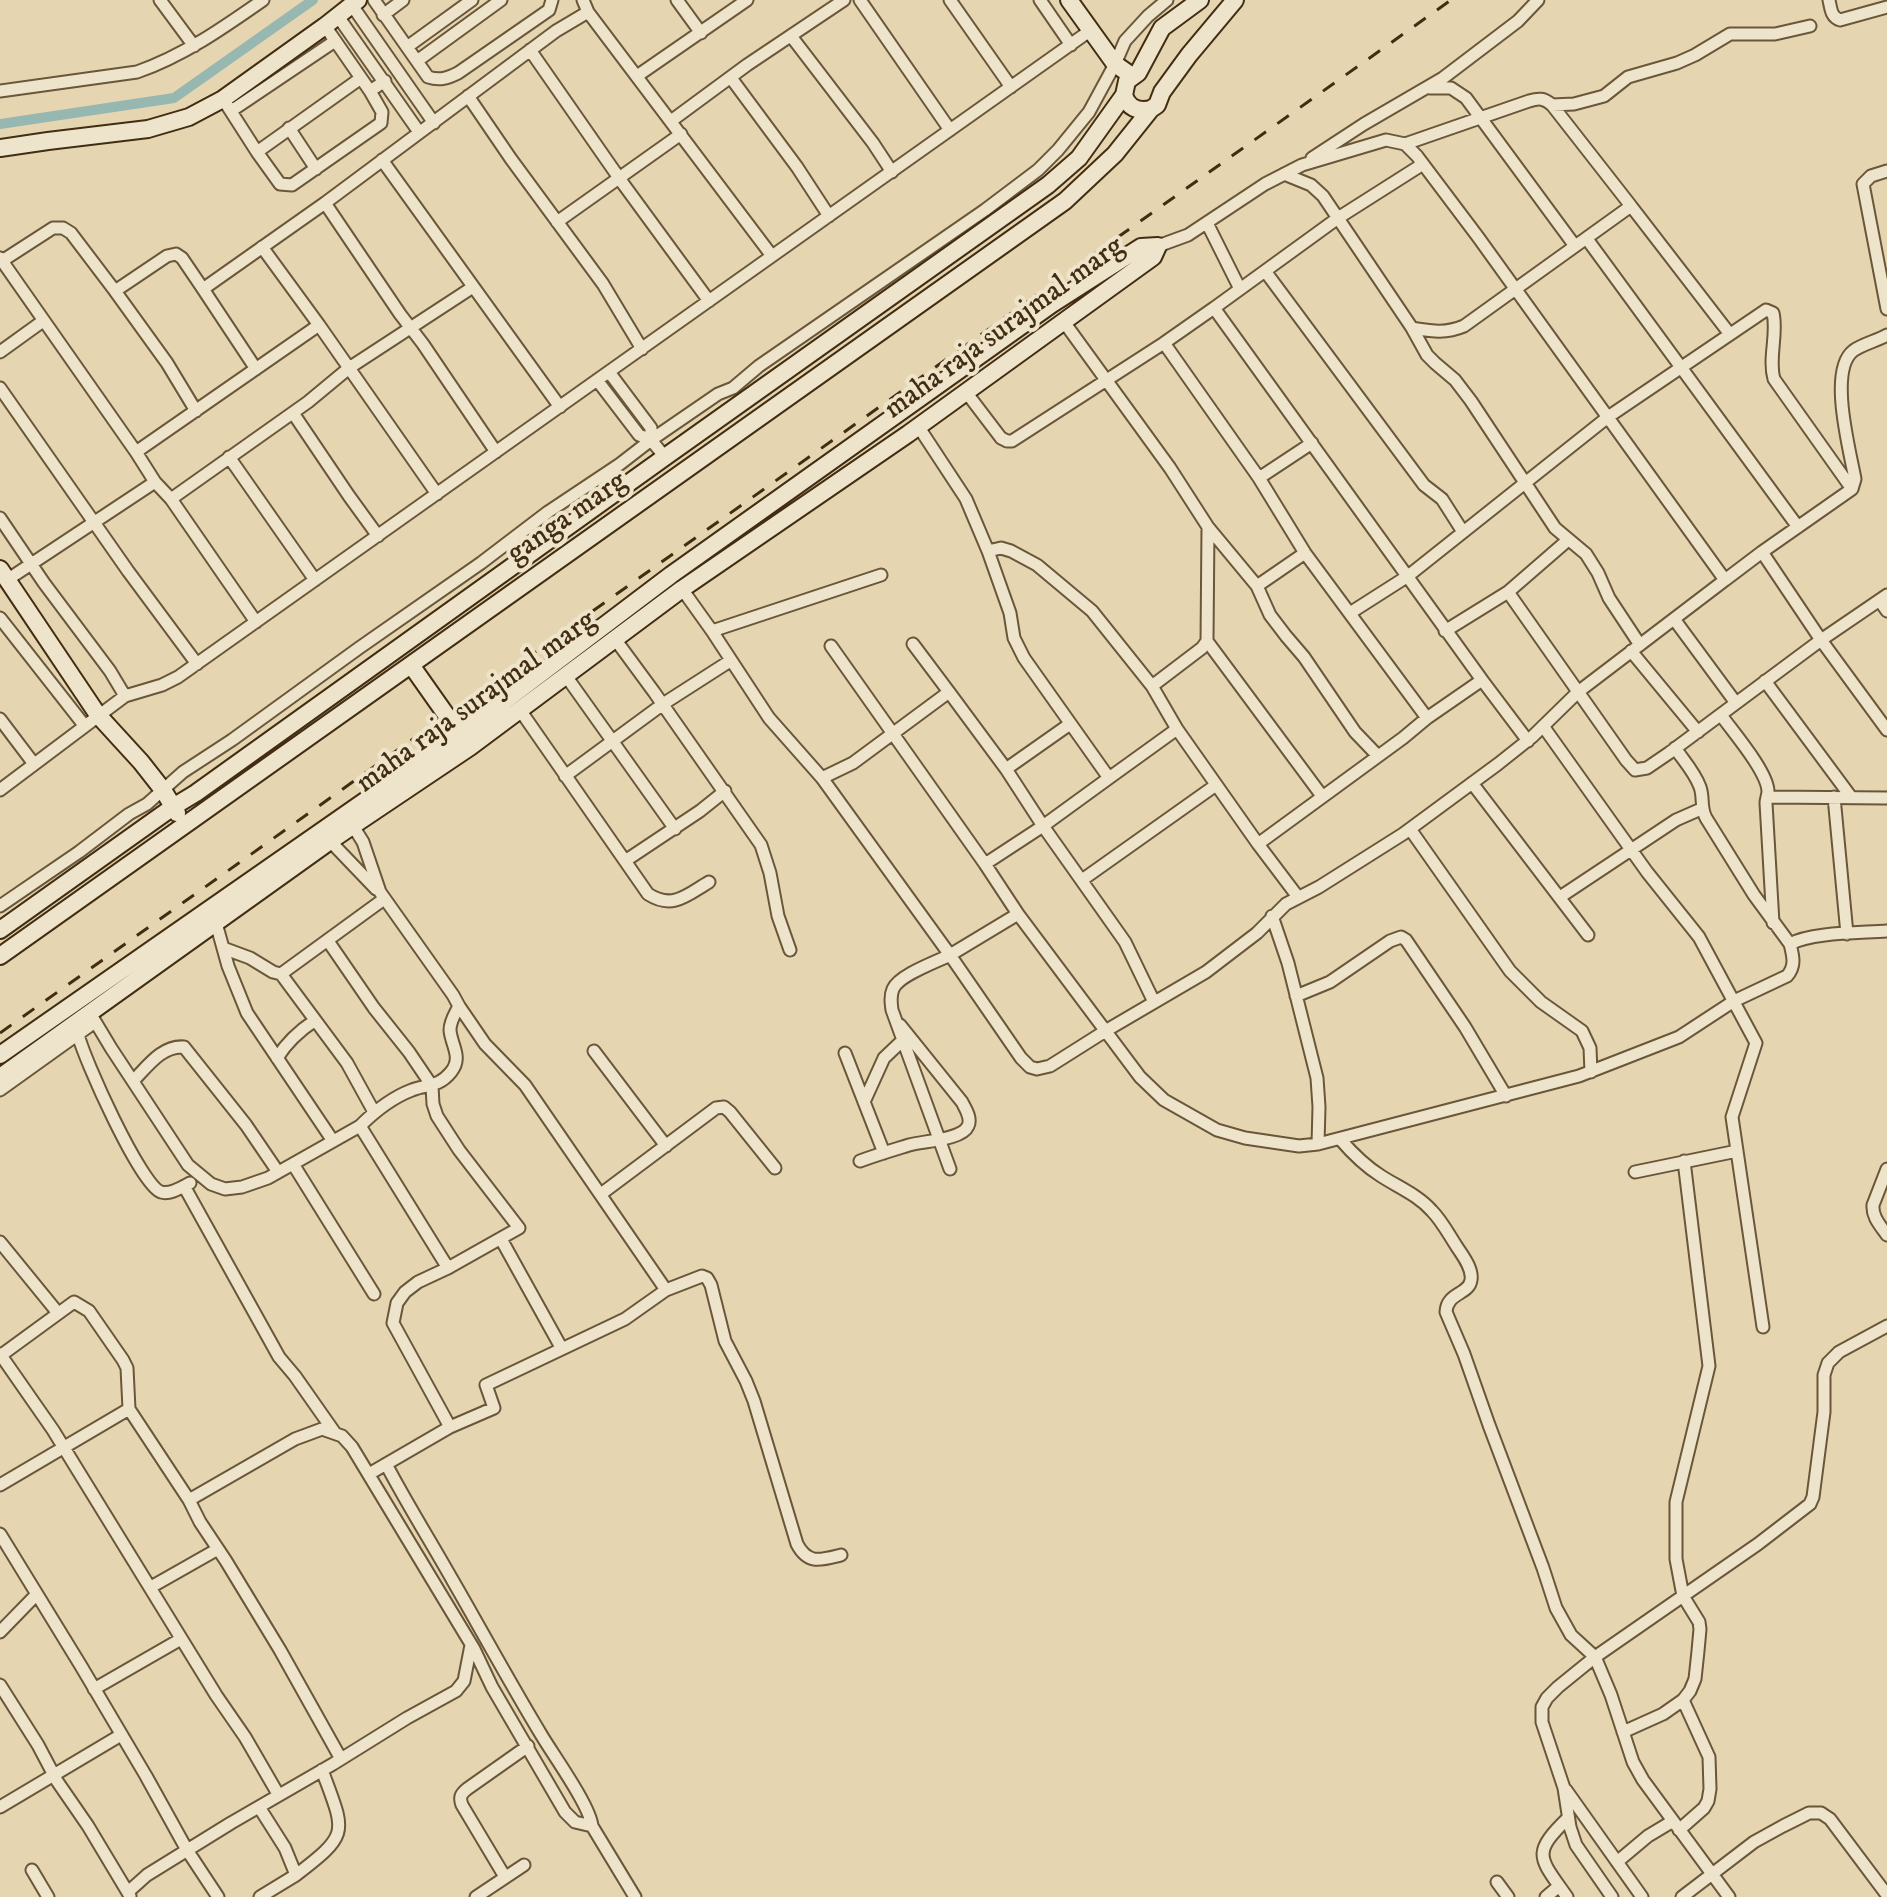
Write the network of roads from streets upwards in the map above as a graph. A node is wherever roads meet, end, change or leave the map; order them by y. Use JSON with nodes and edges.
{"nodes":[{"id":1,"x":160,"y":0,"type":"edge"},
{"id":2,"x":239,"y":0,"type":"edge"},
{"id":3,"x":263,"y":0,"type":"edge"},
{"id":4,"x":374,"y":0,"type":"edge"},
{"id":5,"x":403,"y":0,"type":"edge"},
{"id":6,"x":472,"y":0,"type":"edge"},
{"id":7,"x":501,"y":0,"type":"edge"},
{"id":8,"x":552,"y":0,"type":"edge"},
{"id":9,"x":583,"y":0,"type":"edge"},
{"id":10,"x":677,"y":0,"type":"edge"},
{"id":11,"x":747,"y":0,"type":"edge"},
{"id":12,"x":844,"y":0,"type":"edge"},
{"id":13,"x":860,"y":0,"type":"edge"},
{"id":14,"x":950,"y":0,"type":"edge"},
{"id":15,"x":1040,"y":0,"type":"edge"},
{"id":16,"x":1069,"y":0,"type":"edge"},
{"id":17,"x":1167,"y":0,"type":"edge"},
{"id":18,"x":1200,"y":0,"type":"edge"},
{"id":19,"x":1235,"y":0,"type":"edge"},
{"id":20,"x":1538,"y":0,"type":"edge"},
{"id":21,"x":1829,"y":0,"type":"edge"},
{"id":22,"x":354,"y":2,"type":"edge"},
{"id":23,"x":1887,"y":7,"type":"edge"},
{"id":24,"x":247,"y":11,"type":"junction"},
{"id":25,"x":588,"y":12,"type":"junction"},
{"id":26,"x":383,"y":15,"type":"junction"},
{"id":27,"x":331,"y":21,"type":"junction"},
{"id":28,"x":1810,"y":26,"type":"dead end"},
{"id":29,"x":1091,"y":30,"type":"junction"},
{"id":30,"x":701,"y":33,"type":"junction"},
{"id":31,"x":791,"y":36,"type":"junction"},
{"id":32,"x":335,"y":41,"type":"junction"},
{"id":33,"x":1071,"y":45,"type":"junction"},
{"id":34,"x":194,"y":46,"type":"junction"},
{"id":35,"x":407,"y":47,"type":"junction"},
{"id":36,"x":530,"y":50,"type":"junction"},
{"id":37,"x":417,"y":61,"type":"junction"},
{"id":38,"x":1115,"y":64,"type":"junction"},
{"id":39,"x":1135,"y":74,"type":"junction"},
{"id":40,"x":637,"y":76,"type":"junction"},
{"id":41,"x":361,"y":78,"type":"junction"},
{"id":42,"x":731,"y":78,"type":"junction"},
{"id":43,"x":385,"y":81,"type":"junction"},
{"id":44,"x":1011,"y":87,"type":"junction"},
{"id":45,"x":1428,"y":88,"type":"junction"},
{"id":46,"x":0,"y":91,"type":"edge"},
{"id":47,"x":370,"y":91,"type":"junction"},
{"id":48,"x":1162,"y":92,"type":"junction"},
{"id":49,"x":1124,"y":95,"type":"junction"},
{"id":50,"x":468,"y":96,"type":"junction"},
{"id":51,"x":227,"y":105,"type":"junction"},
{"id":52,"x":1552,"y":105,"type":"junction"},
{"id":53,"x":1151,"y":109,"type":"junction"},
{"id":54,"x":1480,"y":118,"type":"junction"},
{"id":55,"x":671,"y":121,"type":"junction"},
{"id":56,"x":434,"y":123,"type":"junction"},
{"id":57,"x":289,"y":128,"type":"junction"},
{"id":58,"x":950,"y":130,"type":"junction"},
{"id":59,"x":419,"y":132,"type":"junction"},
{"id":60,"x":681,"y":134,"type":"junction"},
{"id":61,"x":1405,"y":144,"type":"junction"},
{"id":62,"x":0,"y":148,"type":"edge"},
{"id":63,"x":257,"y":152,"type":"junction"},
{"id":64,"x":382,"y":160,"type":"junction"},
{"id":65,"x":1423,"y":164,"type":"junction"},
{"id":66,"x":1302,"y":165,"type":"junction"},
{"id":67,"x":316,"y":169,"type":"junction"},
{"id":68,"x":1887,"y":171,"type":"edge"},
{"id":69,"x":892,"y":172,"type":"junction"},
{"id":70,"x":1284,"y":174,"type":"junction"},
{"id":71,"x":619,"y":177,"type":"junction"},
{"id":72,"x":325,"y":203,"type":"junction"},
{"id":73,"x":1631,"y":206,"type":"junction"},
{"id":74,"x":829,"y":216,"type":"junction"},
{"id":75,"x":1338,"y":218,"type":"junction"},
{"id":76,"x":557,"y":222,"type":"junction"},
{"id":77,"x":1207,"y":223,"type":"junction"},
{"id":78,"x":1587,"y":239,"type":"junction"},
{"id":79,"x":1158,"y":246,"type":"junction"},
{"id":80,"x":1575,"y":246,"type":"junction"},
{"id":81,"x":262,"y":247,"type":"junction"},
{"id":82,"x":772,"y":256,"type":"junction"},
{"id":83,"x":1,"y":260,"type":"edge"},
{"id":84,"x":1265,"y":271,"type":"junction"},
{"id":85,"x":473,"y":287,"type":"junction"},
{"id":86,"x":1515,"y":288,"type":"junction"},
{"id":87,"x":203,"y":289,"type":"junction"},
{"id":88,"x":1240,"y":289,"type":"junction"},
{"id":89,"x":115,"y":291,"type":"junction"},
{"id":90,"x":709,"y":301,"type":"junction"},
{"id":91,"x":1052,"y":304,"type":"junction"},
{"id":92,"x":1214,"y":308,"type":"junction"},
{"id":93,"x":1887,"y":309,"type":"edge"},
{"id":94,"x":43,"y":321,"type":"junction"},
{"id":95,"x":1064,"y":322,"type":"junction"},
{"id":96,"x":319,"y":325,"type":"junction"},
{"id":97,"x":410,"y":327,"type":"junction"},
{"id":98,"x":1412,"y":328,"type":"junction"},
{"id":99,"x":1729,"y":333,"type":"junction"},
{"id":100,"x":1887,"y":335,"type":"edge"},
{"id":101,"x":1164,"y":343,"type":"junction"},
{"id":102,"x":642,"y":349,"type":"junction"},
{"id":103,"x":0,"y":352,"type":"edge"},
{"id":104,"x":1680,"y":367,"type":"junction"},
{"id":105,"x":349,"y":368,"type":"junction"},
{"id":106,"x":256,"y":369,"type":"junction"},
{"id":107,"x":609,"y":372,"type":"junction"},
{"id":108,"x":597,"y":380,"type":"junction"},
{"id":109,"x":1108,"y":381,"type":"junction"},
{"id":110,"x":0,"y":388,"type":"edge"},
{"id":111,"x":966,"y":392,"type":"junction"},
{"id":112,"x":560,"y":407,"type":"junction"},
{"id":113,"x":904,"y":409,"type":"junction"},
{"id":114,"x":196,"y":411,"type":"junction"},
{"id":115,"x":293,"y":413,"type":"junction"},
{"id":116,"x":1608,"y":417,"type":"junction"},
{"id":117,"x":918,"y":426,"type":"junction"},
{"id":118,"x":651,"y":440,"type":"junction"},
{"id":119,"x":1312,"y":443,"type":"junction"},
{"id":120,"x":136,"y":452,"type":"junction"},
{"id":121,"x":496,"y":452,"type":"junction"},
{"id":122,"x":229,"y":457,"type":"junction"},
{"id":123,"x":665,"y":457,"type":"junction"},
{"id":124,"x":1259,"y":478,"type":"junction"},
{"id":125,"x":155,"y":482,"type":"junction"},
{"id":126,"x":1525,"y":484,"type":"junction"},
{"id":127,"x":1852,"y":489,"type":"junction"},
{"id":128,"x":437,"y":494,"type":"junction"},
{"id":129,"x":171,"y":499,"type":"junction"},
{"id":130,"x":0,"y":518,"type":"edge"},
{"id":131,"x":94,"y":521,"type":"junction"},
{"id":132,"x":1208,"y":527,"type":"junction"},
{"id":133,"x":1798,"y":527,"type":"junction"},
{"id":134,"x":1463,"y":532,"type":"junction"},
{"id":135,"x":378,"y":536,"type":"junction"},
{"id":136,"x":1568,"y":540,"type":"junction"},
{"id":137,"x":988,"y":551,"type":"junction"},
{"id":138,"x":1762,"y":552,"type":"junction"},
{"id":139,"x":1305,"y":553,"type":"junction"},
{"id":140,"x":32,"y":564,"type":"junction"},
{"id":141,"x":3,"y":574,"type":"edge"},
{"id":142,"x":671,"y":575,"type":"junction"},
{"id":143,"x":881,"y":575,"type":"dead end"},
{"id":144,"x":1408,"y":576,"type":"junction"},
{"id":145,"x":315,"y":580,"type":"junction"},
{"id":146,"x":1725,"y":580,"type":"junction"},
{"id":147,"x":1257,"y":586,"type":"junction"},
{"id":148,"x":682,"y":589,"type":"junction"},
{"id":149,"x":1508,"y":592,"type":"junction"},
{"id":150,"x":1885,"y":602,"type":"edge"},
{"id":151,"x":1350,"y":613,"type":"junction"},
{"id":152,"x":0,"y":618,"type":"edge"},
{"id":153,"x":1674,"y":619,"type":"junction"},
{"id":154,"x":256,"y":622,"type":"junction"},
{"id":155,"x":712,"y":631,"type":"junction"},
{"id":156,"x":1445,"y":631,"type":"junction"},
{"id":157,"x":615,"y":639,"type":"junction"},
{"id":158,"x":1821,"y":640,"type":"junction"},
{"id":159,"x":1207,"y":641,"type":"junction"},
{"id":160,"x":913,"y":644,"type":"dead end"},
{"id":161,"x":831,"y":646,"type":"dead end"},
{"id":162,"x":1636,"y":648,"type":"junction"},
{"id":163,"x":730,"y":661,"type":"junction"},
{"id":164,"x":197,"y":664,"type":"junction"},
{"id":165,"x":411,"y":665,"type":"junction"},
{"id":166,"x":566,"y":676,"type":"junction"},
{"id":167,"x":1482,"y":680,"type":"junction"},
{"id":168,"x":1765,"y":681,"type":"junction"},
{"id":169,"x":1152,"y":686,"type":"junction"},
{"id":170,"x":949,"y":692,"type":"junction"},
{"id":171,"x":1578,"y":692,"type":"junction"},
{"id":172,"x":125,"y":696,"type":"junction"},
{"id":173,"x":1736,"y":703,"type":"junction"},
{"id":174,"x":663,"y":704,"type":"junction"},
{"id":175,"x":520,"y":710,"type":"junction"},
{"id":176,"x":98,"y":715,"type":"junction"},
{"id":177,"x":1721,"y":715,"type":"junction"},
{"id":178,"x":1427,"y":718,"type":"junction"},
{"id":179,"x":0,"y":719,"type":"edge"},
{"id":180,"x":1070,"y":724,"type":"junction"},
{"id":181,"x":84,"y":725,"type":"junction"},
{"id":182,"x":1543,"y":726,"type":"junction"},
{"id":183,"x":1177,"y":729,"type":"junction"},
{"id":184,"x":1887,"y":730,"type":"edge"},
{"id":185,"x":1698,"y":732,"type":"junction"},
{"id":186,"x":892,"y":734,"type":"junction"},
{"id":187,"x":465,"y":741,"type":"junction"},
{"id":188,"x":1528,"y":741,"type":"junction"},
{"id":189,"x":613,"y":742,"type":"junction"},
{"id":190,"x":1675,"y":748,"type":"junction"},
{"id":191,"x":1378,"y":756,"type":"junction"},
{"id":192,"x":34,"y":764,"type":"junction"},
{"id":193,"x":1006,"y":769,"type":"junction"},
{"id":194,"x":565,"y":776,"type":"junction"},
{"id":195,"x":822,"y":778,"type":"junction"},
{"id":196,"x":1109,"y":778,"type":"junction"},
{"id":197,"x":1472,"y":783,"type":"junction"},
{"id":198,"x":1216,"y":785,"type":"junction"},
{"id":199,"x":0,"y":790,"type":"edge"},
{"id":200,"x":163,"y":790,"type":"junction"},
{"id":201,"x":725,"y":791,"type":"junction"},
{"id":202,"x":1322,"y":796,"type":"junction"},
{"id":203,"x":1767,"y":797,"type":"junction"},
{"id":204,"x":1834,"y":797,"type":"junction"},
{"id":205,"x":1851,"y":797,"type":"junction"},
{"id":206,"x":1887,"y":798,"type":"edge"},
{"id":207,"x":173,"y":807,"type":"junction"},
{"id":208,"x":1701,"y":809,"type":"junction"},
{"id":209,"x":185,"y":825,"type":"junction"},
{"id":210,"x":353,"y":826,"type":"junction"},
{"id":211,"x":1043,"y":826,"type":"junction"},
{"id":212,"x":675,"y":829,"type":"junction"},
{"id":213,"x":1410,"y":829,"type":"junction"},
{"id":214,"x":330,"y":841,"type":"junction"},
{"id":215,"x":1258,"y":844,"type":"junction"},
{"id":216,"x":1632,"y":850,"type":"junction"},
{"id":217,"x":625,"y":861,"type":"junction"},
{"id":218,"x":985,"y":864,"type":"junction"},
{"id":219,"x":1082,"y":880,"type":"junction"},
{"id":220,"x":709,"y":882,"type":"dead end"},
{"id":221,"x":382,"y":895,"type":"junction"},
{"id":222,"x":1298,"y":897,"type":"junction"},
{"id":223,"x":1560,"y":897,"type":"junction"},
{"id":224,"x":0,"y":906,"type":"edge"},
{"id":225,"x":1018,"y":914,"type":"junction"},
{"id":226,"x":1272,"y":916,"type":"junction"},
{"id":227,"x":216,"y":923,"type":"junction"},
{"id":228,"x":1773,"y":924,"type":"junction"},
{"id":229,"x":0,"y":930,"type":"edge"},
{"id":230,"x":1887,"y":931,"type":"edge"},
{"id":231,"x":1847,"y":934,"type":"junction"},
{"id":232,"x":1588,"y":935,"type":"dead end"},
{"id":233,"x":328,"y":941,"type":"junction"},
{"id":234,"x":1790,"y":944,"type":"junction"},
{"id":235,"x":223,"y":948,"type":"junction"},
{"id":236,"x":790,"y":950,"type":"dead end"},
{"id":237,"x":950,"y":955,"type":"junction"},
{"id":238,"x":0,"y":956,"type":"edge"},
{"id":239,"x":281,"y":974,"type":"junction"},
{"id":240,"x":1296,"y":996,"type":"junction"},
{"id":241,"x":80,"y":998,"type":"junction"},
{"id":242,"x":1734,"y":1001,"type":"junction"},
{"id":243,"x":1154,"y":1002,"type":"junction"},
{"id":244,"x":459,"y":1006,"type":"junction"},
{"id":245,"x":93,"y":1017,"type":"junction"},
{"id":246,"x":894,"y":1017,"type":"junction"},
{"id":247,"x":314,"y":1021,"type":"junction"},
{"id":248,"x":1107,"y":1030,"type":"junction"},
{"id":249,"x":78,"y":1034,"type":"junction"},
{"id":250,"x":903,"y":1040,"type":"junction"},
{"id":251,"x":594,"y":1051,"type":"dead end"},
{"id":252,"x":845,"y":1053,"type":"dead end"},
{"id":253,"x":0,"y":1055,"type":"edge"},
{"id":254,"x":277,"y":1058,"type":"junction"},
{"id":255,"x":1591,"y":1072,"type":"junction"},
{"id":256,"x":0,"y":1077,"type":"edge"},
{"id":257,"x":133,"y":1081,"type":"junction"},
{"id":258,"x":432,"y":1086,"type":"junction"},
{"id":259,"x":0,"y":1090,"type":"edge"},
{"id":260,"x":1506,"y":1096,"type":"junction"},
{"id":261,"x":864,"y":1102,"type":"junction"},
{"id":262,"x":374,"y":1112,"type":"junction"},
{"id":263,"x":360,"y":1126,"type":"junction"},
{"id":264,"x":1340,"y":1139,"type":"junction"},
{"id":265,"x":940,"y":1140,"type":"junction"},
{"id":266,"x":333,"y":1141,"type":"junction"},
{"id":267,"x":1318,"y":1144,"type":"junction"},
{"id":268,"x":666,"y":1146,"type":"junction"},
{"id":269,"x":1737,"y":1151,"type":"junction"},
{"id":270,"x":884,"y":1153,"type":"junction"},
{"id":271,"x":860,"y":1161,"type":"dead end"},
{"id":272,"x":1684,"y":1161,"type":"junction"},
{"id":273,"x":293,"y":1164,"type":"junction"},
{"id":274,"x":775,"y":1168,"type":"dead end"},
{"id":275,"x":950,"y":1169,"type":"dead end"},
{"id":276,"x":1887,"y":1169,"type":"edge"},
{"id":277,"x":278,"y":1172,"type":"junction"},
{"id":278,"x":1635,"y":1172,"type":"dead end"},
{"id":279,"x":201,"y":1177,"type":"junction"},
{"id":280,"x":184,"y":1186,"type":"junction"},
{"id":281,"x":601,"y":1194,"type":"junction"},
{"id":282,"x":1887,"y":1235,"type":"edge"},
{"id":283,"x":501,"y":1239,"type":"junction"},
{"id":284,"x":0,"y":1242,"type":"edge"},
{"id":285,"x":448,"y":1268,"type":"junction"},
{"id":286,"x":666,"y":1290,"type":"junction"},
{"id":287,"x":374,"y":1294,"type":"dead end"},
{"id":288,"x":58,"y":1313,"type":"junction"},
{"id":289,"x":1887,"y":1326,"type":"edge"},
{"id":290,"x":1763,"y":1327,"type":"dead end"},
{"id":291,"x":562,"y":1349,"type":"junction"},
{"id":292,"x":0,"y":1355,"type":"edge"},
{"id":293,"x":129,"y":1409,"type":"junction"},
{"id":294,"x":450,"y":1427,"type":"junction"},
{"id":295,"x":335,"y":1433,"type":"junction"},
{"id":296,"x":64,"y":1448,"type":"junction"},
{"id":297,"x":386,"y":1464,"type":"junction"},
{"id":298,"x":369,"y":1474,"type":"junction"},
{"id":299,"x":0,"y":1485,"type":"edge"},
{"id":300,"x":189,"y":1500,"type":"junction"},
{"id":301,"x":0,"y":1534,"type":"edge"},
{"id":302,"x":218,"y":1549,"type":"junction"},
{"id":303,"x":841,"y":1555,"type":"dead end"},
{"id":304,"x":151,"y":1587,"type":"junction"},
{"id":305,"x":36,"y":1595,"type":"junction"},
{"id":306,"x":1683,"y":1596,"type":"junction"},
{"id":307,"x":0,"y":1632,"type":"edge"},
{"id":308,"x":181,"y":1639,"type":"junction"},
{"id":309,"x":471,"y":1645,"type":"junction"},
{"id":310,"x":1595,"y":1657,"type":"junction"},
{"id":311,"x":0,"y":1685,"type":"edge"},
{"id":312,"x":94,"y":1689,"type":"junction"},
{"id":313,"x":1683,"y":1700,"type":"junction"},
{"id":314,"x":1623,"y":1732,"type":"junction"},
{"id":315,"x":121,"y":1735,"type":"junction"},
{"id":316,"x":528,"y":1746,"type":"junction"},
{"id":317,"x":341,"y":1759,"type":"junction"},
{"id":318,"x":322,"y":1770,"type":"junction"},
{"id":319,"x":54,"y":1775,"type":"junction"},
{"id":320,"x":1564,"y":1788,"type":"junction"},
{"id":321,"x":278,"y":1794,"type":"junction"},
{"id":322,"x":0,"y":1807,"type":"edge"},
{"id":323,"x":259,"y":1807,"type":"junction"},
{"id":324,"x":1568,"y":1818,"type":"junction"},
{"id":325,"x":592,"y":1826,"type":"junction"},
{"id":326,"x":1676,"y":1826,"type":"junction"},
{"id":327,"x":187,"y":1850,"type":"junction"},
{"id":328,"x":1617,"y":1862,"type":"junction"},
{"id":329,"x":524,"y":1865,"type":"dead end"},
{"id":330,"x":32,"y":1870,"type":"dead end"},
{"id":331,"x":1712,"y":1874,"type":"junction"},
{"id":332,"x":296,"y":1875,"type":"junction"},
{"id":333,"x":505,"y":1877,"type":"junction"},
{"id":334,"x":1497,"y":1882,"type":"dead end"},
{"id":335,"x":1559,"y":1886,"type":"junction"},
{"id":336,"x":129,"y":1894,"type":"edge"},
{"id":337,"x":1887,"y":1895,"type":"edge"},
{"id":338,"x":48,"y":1897,"type":"edge"},
{"id":339,"x":218,"y":1897,"type":"edge"},
{"id":340,"x":260,"y":1897,"type":"edge"},
{"id":341,"x":476,"y":1897,"type":"edge"},
{"id":342,"x":635,"y":1897,"type":"edge"},
{"id":343,"x":1508,"y":1897,"type":"edge"},
{"id":344,"x":1546,"y":1897,"type":"edge"},
{"id":345,"x":1567,"y":1897,"type":"edge"},
{"id":346,"x":1612,"y":1897,"type":"edge"},
{"id":347,"x":1642,"y":1897,"type":"edge"},
{"id":348,"x":1682,"y":1897,"type":"edge"},
{"id":349,"x":1729,"y":1897,"type":"edge"}],
"edges":[{"from":1,"to":34,"type":"street"},
{"from":2,"to":24,"type":"street"},
{"from":3,"to":24,"type":"street"},
{"from":4,"to":26,"type":"street"},
{"from":5,"to":26,"type":"street"},
{"from":6,"to":35,"type":"street"},
{"from":7,"to":37,"type":"street"},
{"from":8,"to":37,"type":"street"},
{"from":9,"to":25,"type":"street"},
{"from":10,"to":30,"type":"street"},
{"from":11,"to":30,"type":"street"},
{"from":12,"to":31,"type":"street"},
{"from":13,"to":58,"type":"street"},
{"from":14,"to":44,"type":"street"},
{"from":15,"to":33,"type":"street"},
{"from":16,"to":29,"type":"street"},
{"from":17,"to":38,"type":"street"},
{"from":18,"to":39,"type":"street"},
{"from":19,"to":48,"type":"street"},
{"from":20,"to":45,"type":"street"},
{"from":21,"to":23,"type":"street"},
{"from":22,"to":27,"type":"street"},
{"from":22,"to":56,"type":"street"},
{"from":24,"to":34,"type":"street"},
{"from":25,"to":36,"type":"street"},
{"from":25,"to":40,"type":"street"},
{"from":26,"to":35,"type":"street"},
{"from":27,"to":32,"type":"street"},
{"from":27,"to":43,"type":"street"},
{"from":27,"to":51,"type":"street"},
{"from":28,"to":52,"type":"street"},
{"from":29,"to":33,"type":"street"},
{"from":29,"to":38,"type":"street"},
{"from":30,"to":40,"type":"street"},
{"from":31,"to":42,"type":"street"},
{"from":31,"to":69,"type":"street"},
{"from":32,"to":41,"type":"street"},
{"from":32,"to":51,"type":"street"},
{"from":33,"to":44,"type":"street"},
{"from":34,"to":46,"type":"street"},
{"from":35,"to":37,"type":"street"},
{"from":36,"to":50,"type":"street"},
{"from":36,"to":71,"type":"street"},
{"from":38,"to":39,"type":"street"},
{"from":38,"to":118,"type":"street"},
{"from":39,"to":48,"type":"street"},
{"from":39,"to":49,"type":"street"},
{"from":40,"to":55,"type":"street"},
{"from":41,"to":47,"type":"street"},
{"from":41,"to":57,"type":"street"},
{"from":42,"to":55,"type":"street"},
{"from":42,"to":74,"type":"street"},
{"from":43,"to":47,"type":"street"},
{"from":43,"to":59,"type":"street"},
{"from":44,"to":58,"type":"street"},
{"from":45,"to":54,"type":"street"},
{"from":45,"to":66,"type":"street"},
{"from":47,"to":67,"type":"street"},
{"from":48,"to":53,"type":"street"},
{"from":49,"to":53,"type":"street"},
{"from":49,"to":123,"type":"street","name":"ganga marg"},
{"from":50,"to":56,"type":"street"},
{"from":50,"to":76,"type":"street"},
{"from":51,"to":62,"type":"street"},
{"from":51,"to":63,"type":"street"},
{"from":52,"to":54,"type":"street"},
{"from":52,"to":73,"type":"street"},
{"from":53,"to":165,"type":"street","name":"ganga marg"},
{"from":54,"to":61,"type":"street"},
{"from":54,"to":80,"type":"street"},
{"from":55,"to":60,"type":"street"},
{"from":56,"to":59,"type":"street"},
{"from":57,"to":63,"type":"street"},
{"from":57,"to":67,"type":"street"},
{"from":58,"to":69,"type":"street"},
{"from":59,"to":64,"type":"street"},
{"from":60,"to":71,"type":"street"},
{"from":60,"to":82,"type":"street"},
{"from":61,"to":65,"type":"street"},
{"from":61,"to":66,"type":"street"},
{"from":63,"to":67,"type":"street"},
{"from":64,"to":72,"type":"street"},
{"from":64,"to":85,"type":"street"},
{"from":65,"to":75,"type":"street"},
{"from":65,"to":86,"type":"street"},
{"from":66,"to":70,"type":"street"},
{"from":68,"to":93,"type":"street"},
{"from":69,"to":74,"type":"street"},
{"from":70,"to":75,"type":"street"},
{"from":70,"to":77,"type":"street"},
{"from":71,"to":76,"type":"street"},
{"from":71,"to":90,"type":"street"},
{"from":72,"to":81,"type":"street"},
{"from":72,"to":97,"type":"street"},
{"from":73,"to":78,"type":"street"},
{"from":73,"to":99,"type":"street"},
{"from":74,"to":82,"type":"street"},
{"from":75,"to":84,"type":"street"},
{"from":75,"to":98,"type":"street"},
{"from":76,"to":102,"type":"street"},
{"from":77,"to":79,"type":"street"},
{"from":77,"to":88,"type":"street"},
{"from":78,"to":80,"type":"street"},
{"from":78,"to":104,"type":"street"},
{"from":79,"to":91,"type":"street","name":"maha raja surajmal marg"},
{"from":79,"to":95,"type":"street","name":"maha raja surajmal marg"},
{"from":80,"to":86,"type":"street"},
{"from":81,"to":87,"type":"street"},
{"from":81,"to":96,"type":"street"},
{"from":82,"to":90,"type":"street"},
{"from":83,"to":89,"type":"street"},
{"from":83,"to":94,"type":"street"},
{"from":84,"to":88,"type":"street"},
{"from":84,"to":134,"type":"street"},
{"from":85,"to":97,"type":"street"},
{"from":85,"to":112,"type":"street"},
{"from":86,"to":98,"type":"street"},
{"from":86,"to":116,"type":"street"},
{"from":87,"to":89,"type":"street"},
{"from":87,"to":106,"type":"street"},
{"from":88,"to":92,"type":"street"},
{"from":89,"to":114,"type":"street"},
{"from":90,"to":102,"type":"street"},
{"from":91,"to":95,"type":"street"},
{"from":91,"to":113,"type":"street","name":"maha raja surajmal marg"},
{"from":92,"to":101,"type":"street"},
{"from":92,"to":119,"type":"street"},
{"from":94,"to":103,"type":"street"},
{"from":94,"to":120,"type":"street"},
{"from":95,"to":109,"type":"street"},
{"from":95,"to":111,"type":"street","name":"maha raja surajmal marg"},
{"from":96,"to":105,"type":"street"},
{"from":96,"to":106,"type":"street"},
{"from":97,"to":105,"type":"street"},
{"from":97,"to":121,"type":"street"},
{"from":98,"to":126,"type":"street"},
{"from":99,"to":104,"type":"street"},
{"from":99,"to":127,"type":"street"},
{"from":100,"to":127,"type":"street"},
{"from":101,"to":109,"type":"street"},
{"from":101,"to":124,"type":"street"},
{"from":102,"to":107,"type":"street"},
{"from":104,"to":116,"type":"street"},
{"from":104,"to":133,"type":"street"},
{"from":105,"to":115,"type":"street"},
{"from":105,"to":128,"type":"street"},
{"from":106,"to":114,"type":"street"},
{"from":107,"to":108,"type":"street"},
{"from":107,"to":118,"type":"street"},
{"from":108,"to":112,"type":"street"},
{"from":108,"to":118,"type":"street"},
{"from":109,"to":111,"type":"street"},
{"from":109,"to":132,"type":"street"},
{"from":110,"to":131,"type":"street"},
{"from":111,"to":117,"type":"street","name":"maha raja surajmal marg"},
{"from":112,"to":121,"type":"street"},
{"from":113,"to":117,"type":"street"},
{"from":113,"to":142,"type":"street","name":"maha raja surajmal marg"},
{"from":114,"to":120,"type":"street"},
{"from":115,"to":122,"type":"street"},
{"from":115,"to":135,"type":"street"},
{"from":116,"to":126,"type":"street"},
{"from":116,"to":146,"type":"street"},
{"from":117,"to":137,"type":"street"},
{"from":117,"to":148,"type":"street","name":"maha raja surajmal marg"},
{"from":118,"to":123,"type":"street"},
{"from":118,"to":200,"type":"street"},
{"from":119,"to":124,"type":"street"},
{"from":119,"to":144,"type":"street"},
{"from":120,"to":125,"type":"street"},
{"from":121,"to":128,"type":"street"},
{"from":122,"to":129,"type":"street"},
{"from":122,"to":145,"type":"street"},
{"from":123,"to":207,"type":"street","name":"ganga marg"},
{"from":124,"to":139,"type":"street"},
{"from":125,"to":129,"type":"street"},
{"from":125,"to":131,"type":"street"},
{"from":126,"to":134,"type":"street"},
{"from":126,"to":136,"type":"street"},
{"from":127,"to":133,"type":"street"},
{"from":128,"to":135,"type":"street"},
{"from":129,"to":154,"type":"street"},
{"from":130,"to":140,"type":"street"},
{"from":131,"to":140,"type":"street"},
{"from":131,"to":164,"type":"street"},
{"from":132,"to":147,"type":"street"},
{"from":132,"to":159,"type":"street"},
{"from":133,"to":138,"type":"street"},
{"from":134,"to":144,"type":"street"},
{"from":135,"to":145,"type":"street"},
{"from":136,"to":149,"type":"street"},
{"from":136,"to":162,"type":"street"},
{"from":137,"to":169,"type":"street"},
{"from":137,"to":180,"type":"street"},
{"from":138,"to":146,"type":"street"},
{"from":138,"to":158,"type":"street"},
{"from":139,"to":147,"type":"street"},
{"from":139,"to":151,"type":"street"},
{"from":140,"to":141,"type":"street"},
{"from":140,"to":172,"type":"street"},
{"from":141,"to":176,"type":"street"},
{"from":142,"to":148,"type":"street"},
{"from":142,"to":187,"type":"street","name":"maha raja surajmal marg"},
{"from":143,"to":155,"type":"street"},
{"from":144,"to":151,"type":"street"},
{"from":144,"to":156,"type":"street"},
{"from":145,"to":154,"type":"street"},
{"from":146,"to":153,"type":"street"},
{"from":147,"to":191,"type":"street"},
{"from":148,"to":155,"type":"street"},
{"from":148,"to":157,"type":"street","name":"maha raja surajmal marg"},
{"from":149,"to":156,"type":"street"},
{"from":149,"to":171,"type":"street"},
{"from":150,"to":158,"type":"street"},
{"from":151,"to":178,"type":"street"},
{"from":152,"to":181,"type":"street"},
{"from":153,"to":162,"type":"street"},
{"from":153,"to":173,"type":"street"},
{"from":154,"to":164,"type":"street"},
{"from":155,"to":163,"type":"street"},
{"from":156,"to":167,"type":"street"},
{"from":157,"to":166,"type":"street","name":"maha raja surajmal marg"},
{"from":157,"to":174,"type":"street"},
{"from":158,"to":168,"type":"street"},
{"from":158,"to":184,"type":"street"},
{"from":159,"to":169,"type":"street"},
{"from":159,"to":202,"type":"street"},
{"from":160,"to":170,"type":"street"},
{"from":161,"to":186,"type":"street"},
{"from":162,"to":171,"type":"street"},
{"from":162,"to":185,"type":"street"},
{"from":163,"to":174,"type":"street"},
{"from":163,"to":195,"type":"street"},
{"from":164,"to":172,"type":"street"},
{"from":165,"to":187,"type":"street"},
{"from":165,"to":209,"type":"street","name":"ganga marg"},
{"from":166,"to":175,"type":"street","name":"maha raja surajmal marg"},
{"from":166,"to":189,"type":"street"},
{"from":167,"to":178,"type":"street"},
{"from":167,"to":188,"type":"street"},
{"from":168,"to":173,"type":"street"},
{"from":168,"to":205,"type":"street"},
{"from":169,"to":183,"type":"street"},
{"from":170,"to":186,"type":"street"},
{"from":170,"to":193,"type":"street"},
{"from":171,"to":182,"type":"street"},
{"from":171,"to":190,"type":"street"},
{"from":172,"to":176,"type":"street"},
{"from":173,"to":177,"type":"street"},
{"from":174,"to":189,"type":"street"},
{"from":174,"to":201,"type":"street"},
{"from":175,"to":187,"type":"street","name":"maha raja surajmal marg"},
{"from":175,"to":194,"type":"street"},
{"from":176,"to":181,"type":"street"},
{"from":176,"to":200,"type":"street"},
{"from":177,"to":185,"type":"street"},
{"from":177,"to":203,"type":"street"},
{"from":178,"to":191,"type":"street"},
{"from":179,"to":192,"type":"street"},
{"from":180,"to":193,"type":"street"},
{"from":180,"to":196,"type":"street"},
{"from":181,"to":192,"type":"street"},
{"from":182,"to":188,"type":"street"},
{"from":182,"to":216,"type":"street"},
{"from":183,"to":196,"type":"street"},
{"from":183,"to":198,"type":"street"},
{"from":185,"to":190,"type":"street"},
{"from":186,"to":195,"type":"street"},
{"from":186,"to":218,"type":"street"},
{"from":187,"to":210,"type":"street","name":"maha raja surajmal marg"},
{"from":187,"to":241,"type":"street","name":"maha raja surajmal marg"},
{"from":188,"to":197,"type":"street"},
{"from":189,"to":194,"type":"street"},
{"from":189,"to":212,"type":"street"},
{"from":190,"to":208,"type":"street"},
{"from":191,"to":202,"type":"street"},
{"from":192,"to":199,"type":"street"},
{"from":193,"to":211,"type":"street"},
{"from":194,"to":217,"type":"street"},
{"from":195,"to":237,"type":"street"},
{"from":196,"to":211,"type":"street"},
{"from":197,"to":213,"type":"street"},
{"from":197,"to":223,"type":"street"},
{"from":198,"to":215,"type":"street"},
{"from":198,"to":219,"type":"street"},
{"from":200,"to":207,"type":"street"},
{"from":200,"to":224,"type":"street"},
{"from":201,"to":212,"type":"street"},
{"from":201,"to":236,"type":"street"},
{"from":202,"to":215,"type":"street"},
{"from":203,"to":204,"type":"street"},
{"from":203,"to":228,"type":"street"},
{"from":204,"to":205,"type":"street"},
{"from":204,"to":231,"type":"street"},
{"from":205,"to":206,"type":"street"},
{"from":207,"to":209,"type":"street"},
{"from":207,"to":229,"type":"street","name":"ganga marg"},
{"from":208,"to":216,"type":"street"},
{"from":208,"to":228,"type":"street"},
{"from":209,"to":238,"type":"street","name":"ganga marg"},
{"from":210,"to":214,"type":"street","name":"maha raja surajmal marg"},
{"from":210,"to":221,"type":"street"},
{"from":211,"to":218,"type":"street"},
{"from":211,"to":219,"type":"street"},
{"from":212,"to":217,"type":"street"},
{"from":213,"to":222,"type":"street"},
{"from":213,"to":255,"type":"street"},
{"from":214,"to":221,"type":"street"},
{"from":214,"to":227,"type":"street","name":"maha raja surajmal marg"},
{"from":215,"to":222,"type":"street"},
{"from":216,"to":223,"type":"street"},
{"from":216,"to":242,"type":"street"},
{"from":217,"to":220,"type":"street"},
{"from":218,"to":225,"type":"street"},
{"from":219,"to":243,"type":"street"},
{"from":221,"to":233,"type":"street"},
{"from":221,"to":244,"type":"street"},
{"from":222,"to":226,"type":"street"},
{"from":223,"to":232,"type":"street"},
{"from":225,"to":237,"type":"street"},
{"from":225,"to":248,"type":"street"},
{"from":226,"to":240,"type":"street"},
{"from":226,"to":243,"type":"street"},
{"from":227,"to":235,"type":"street"},
{"from":227,"to":245,"type":"street","name":"maha raja surajmal marg"},
{"from":228,"to":234,"type":"street"},
{"from":230,"to":231,"type":"street"},
{"from":231,"to":234,"type":"street"},
{"from":233,"to":239,"type":"street"},
{"from":233,"to":258,"type":"street"},
{"from":234,"to":242,"type":"street"},
{"from":235,"to":239,"type":"street"},
{"from":235,"to":254,"type":"street"},
{"from":237,"to":246,"type":"street"},
{"from":237,"to":248,"type":"street"},
{"from":239,"to":247,"type":"street"},
{"from":240,"to":260,"type":"street"},
{"from":240,"to":267,"type":"street"},
{"from":241,"to":245,"type":"street"},
{"from":241,"to":253,"type":"street","name":"maha raja surajmal marg"},
{"from":242,"to":255,"type":"street"},
{"from":242,"to":269,"type":"street"},
{"from":243,"to":248,"type":"street"},
{"from":244,"to":258,"type":"street"},
{"from":244,"to":281,"type":"street"},
{"from":245,"to":249,"type":"street"},
{"from":245,"to":256,"type":"street","name":"maha raja surajmal marg"},
{"from":245,"to":257,"type":"street"},
{"from":246,"to":250,"type":"street"},
{"from":246,"to":265,"type":"street"},
{"from":247,"to":254,"type":"street"},
{"from":247,"to":262,"type":"street"},
{"from":248,"to":267,"type":"street"},
{"from":249,"to":259,"type":"street"},
{"from":249,"to":280,"type":"street"},
{"from":250,"to":261,"type":"street"},
{"from":250,"to":265,"type":"street"},
{"from":251,"to":268,"type":"street"},
{"from":252,"to":261,"type":"street"},
{"from":254,"to":266,"type":"street"},
{"from":255,"to":260,"type":"street"},
{"from":257,"to":277,"type":"street"},
{"from":257,"to":279,"type":"street"},
{"from":258,"to":262,"type":"street"},
{"from":258,"to":283,"type":"street"},
{"from":260,"to":264,"type":"street"},
{"from":261,"to":270,"type":"street"},
{"from":262,"to":263,"type":"street"},
{"from":263,"to":266,"type":"street"},
{"from":263,"to":285,"type":"street"},
{"from":264,"to":267,"type":"street"},
{"from":264,"to":310,"type":"street"},
{"from":265,"to":270,"type":"street"},
{"from":265,"to":275,"type":"street"},
{"from":266,"to":273,"type":"street"},
{"from":268,"to":274,"type":"street"},
{"from":268,"to":281,"type":"street"},
{"from":269,"to":272,"type":"street"},
{"from":269,"to":290,"type":"street"},
{"from":270,"to":271,"type":"street"},
{"from":272,"to":278,"type":"street"},
{"from":272,"to":306,"type":"street"},
{"from":273,"to":277,"type":"street"},
{"from":273,"to":287,"type":"street"},
{"from":276,"to":282,"type":"street"},
{"from":277,"to":279,"type":"street"},
{"from":279,"to":280,"type":"street"},
{"from":280,"to":295,"type":"street"},
{"from":281,"to":286,"type":"street"},
{"from":283,"to":285,"type":"street"},
{"from":283,"to":291,"type":"street"},
{"from":284,"to":288,"type":"street"},
{"from":285,"to":294,"type":"street"},
{"from":286,"to":291,"type":"street"},
{"from":286,"to":303,"type":"street"},
{"from":288,"to":292,"type":"street"},
{"from":288,"to":293,"type":"street"},
{"from":289,"to":306,"type":"street"},
{"from":291,"to":294,"type":"street"},
{"from":292,"to":296,"type":"street"},
{"from":293,"to":296,"type":"street"},
{"from":293,"to":300,"type":"street"},
{"from":294,"to":297,"type":"street"},
{"from":295,"to":298,"type":"street"},
{"from":295,"to":300,"type":"street"},
{"from":296,"to":299,"type":"street"},
{"from":296,"to":304,"type":"street"},
{"from":297,"to":298,"type":"street"},
{"from":297,"to":325,"type":"street"},
{"from":298,"to":309,"type":"street"},
{"from":300,"to":302,"type":"street"},
{"from":301,"to":305,"type":"street"},
{"from":302,"to":304,"type":"street"},
{"from":302,"to":317,"type":"street"},
{"from":304,"to":308,"type":"street"},
{"from":305,"to":307,"type":"street"},
{"from":305,"to":312,"type":"street"},
{"from":306,"to":310,"type":"street"},
{"from":306,"to":313,"type":"street"},
{"from":308,"to":312,"type":"street"},
{"from":308,"to":321,"type":"street"},
{"from":309,"to":316,"type":"street"},
{"from":309,"to":317,"type":"street"},
{"from":310,"to":314,"type":"street"},
{"from":310,"to":320,"type":"street"},
{"from":311,"to":319,"type":"street"},
{"from":312,"to":315,"type":"street"},
{"from":313,"to":314,"type":"street"},
{"from":313,"to":326,"type":"street"},
{"from":314,"to":326,"type":"street"},
{"from":315,"to":319,"type":"street"},
{"from":315,"to":327,"type":"street"},
{"from":316,"to":325,"type":"street"},
{"from":316,"to":333,"type":"street"},
{"from":317,"to":318,"type":"street"},
{"from":318,"to":321,"type":"street"},
{"from":318,"to":332,"type":"street"},
{"from":319,"to":322,"type":"street"},
{"from":319,"to":336,"type":"street"},
{"from":320,"to":324,"type":"street"},
{"from":320,"to":328,"type":"street"},
{"from":321,"to":323,"type":"street"},
{"from":323,"to":327,"type":"street"},
{"from":323,"to":332,"type":"street"},
{"from":324,"to":335,"type":"street"},
{"from":324,"to":346,"type":"street"},
{"from":325,"to":342,"type":"street"},
{"from":326,"to":328,"type":"street"},
{"from":326,"to":331,"type":"street"},
{"from":327,"to":336,"type":"street"},
{"from":327,"to":339,"type":"street"},
{"from":328,"to":347,"type":"street"},
{"from":329,"to":333,"type":"street"},
{"from":330,"to":338,"type":"street"},
{"from":331,"to":337,"type":"street"},
{"from":331,"to":348,"type":"street"},
{"from":331,"to":349,"type":"street"},
{"from":332,"to":340,"type":"street"},
{"from":333,"to":341,"type":"street"},
{"from":334,"to":343,"type":"street"},
{"from":335,"to":344,"type":"street"},
{"from":335,"to":345,"type":"street"}]}
